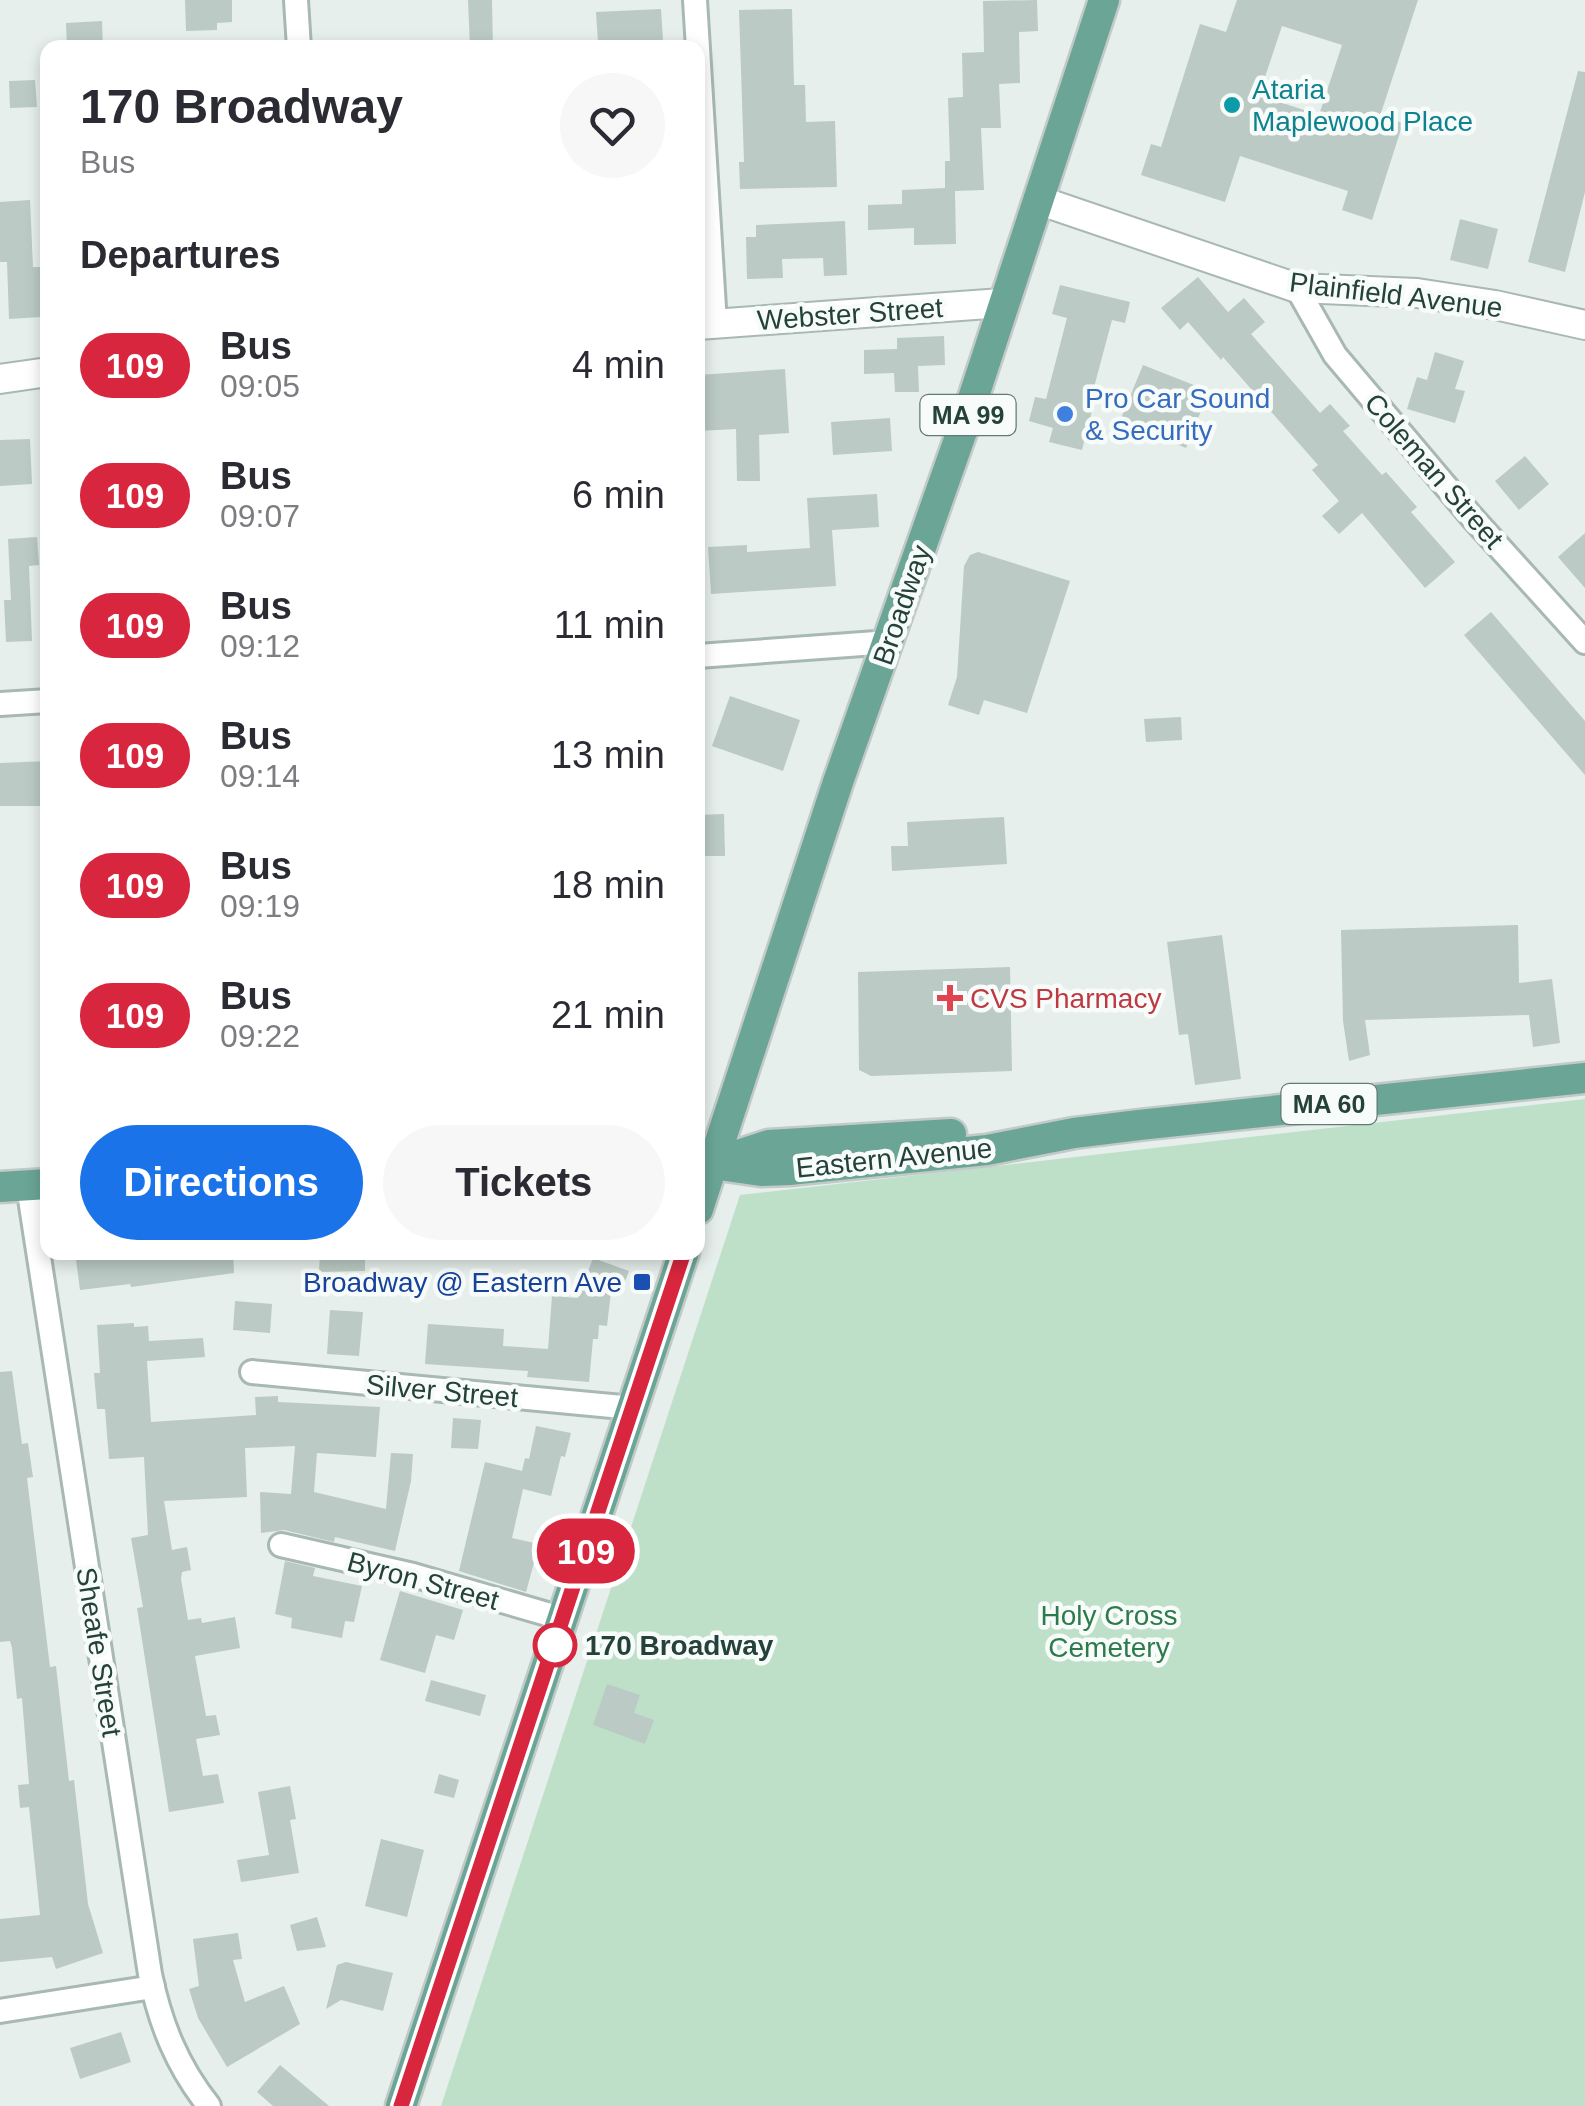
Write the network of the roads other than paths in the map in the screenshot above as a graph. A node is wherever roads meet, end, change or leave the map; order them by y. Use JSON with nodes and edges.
{"nodes":[{"id":1,"x":296,"y":0,"type":"edge"},
{"id":2,"x":694,"y":0,"type":"edge"},
{"id":3,"x":1104,"y":0,"type":"edge"},
{"id":4,"x":299,"y":40,"type":"edge"},
{"id":5,"x":695,"y":40,"type":"edge"},
{"id":6,"x":1038,"y":200,"type":"junction"},
{"id":7,"x":1297,"y":288,"type":"junction"},
{"id":8,"x":705,"y":297,"type":"edge"},
{"id":9,"x":1002,"y":303,"type":"junction"},
{"id":10,"x":706,"y":324,"type":"edge"},
{"id":11,"x":1585,"y":325,"type":"edge"},
{"id":12,"x":40,"y":373,"type":"edge"},
{"id":13,"x":0,"y":379,"type":"edge"},
{"id":14,"x":890,"y":642,"type":"junction"},
{"id":15,"x":1585,"y":642,"type":"edge"},
{"id":16,"x":705,"y":655,"type":"edge"},
{"id":17,"x":40,"y":702,"type":"edge"},
{"id":18,"x":0,"y":704,"type":"edge"},
{"id":19,"x":1585,"y":1078,"type":"edge"},
{"id":20,"x":706,"y":1162,"type":"edge"},
{"id":21,"x":25,"y":1186,"type":"edge"},
{"id":22,"x":681,"y":1260,"type":"edge"},
{"id":23,"x":252,"y":1372,"type":"dead end"},
{"id":24,"x":633,"y":1408,"type":"junction"},
{"id":25,"x":281,"y":1545,"type":"dead end"},
{"id":26,"x":564,"y":1619,"type":"junction"},
{"id":27,"x":152,"y":1987,"type":"junction"},
{"id":28,"x":0,"y":2011,"type":"edge"},
{"id":29,"x":209,"y":2106,"type":"edge"},
{"id":30,"x":401,"y":2106,"type":"edge"}],
"edges":[{"from":1,"to":4,"type":"street"},
{"from":2,"to":5,"type":"street"},
{"from":3,"to":6,"type":"main road","name":"Broadway","number":"MA 99"},
{"from":6,"to":7,"type":"street","name":"Plainfield Avenue"},
{"from":6,"to":9,"type":"main road","name":"Broadway","number":"MA 99"},
{"from":7,"to":11,"type":"street","name":"Plainfield Avenue"},
{"from":7,"to":15,"type":"street","name":"Coleman Street"},
{"from":8,"to":10,"type":"street"},
{"from":9,"to":10,"type":"street","name":"Webster Street"},
{"from":9,"to":14,"type":"main road","name":"Broadway","number":"MA 99"},
{"from":12,"to":13,"type":"street"},
{"from":14,"to":16,"type":"street"},
{"from":14,"to":20,"type":"main road","name":"Broadway","number":"MA 99"},
{"from":17,"to":18,"type":"street"},
{"from":19,"to":20,"type":"main road","name":"Eastern Avenue","number":"MA 60"},
{"from":21,"to":27,"type":"street","name":"Sheafe Street"},
{"from":22,"to":24,"type":"main road"},
{"from":23,"to":24,"type":"street","name":"Silver Street"},
{"from":24,"to":26,"type":"main road"},
{"from":25,"to":26,"type":"street","name":"Byron Street"},
{"from":26,"to":30,"type":"main road"},
{"from":27,"to":28,"type":"street"},
{"from":27,"to":29,"type":"street","name":"Sheafe Street"}]}
